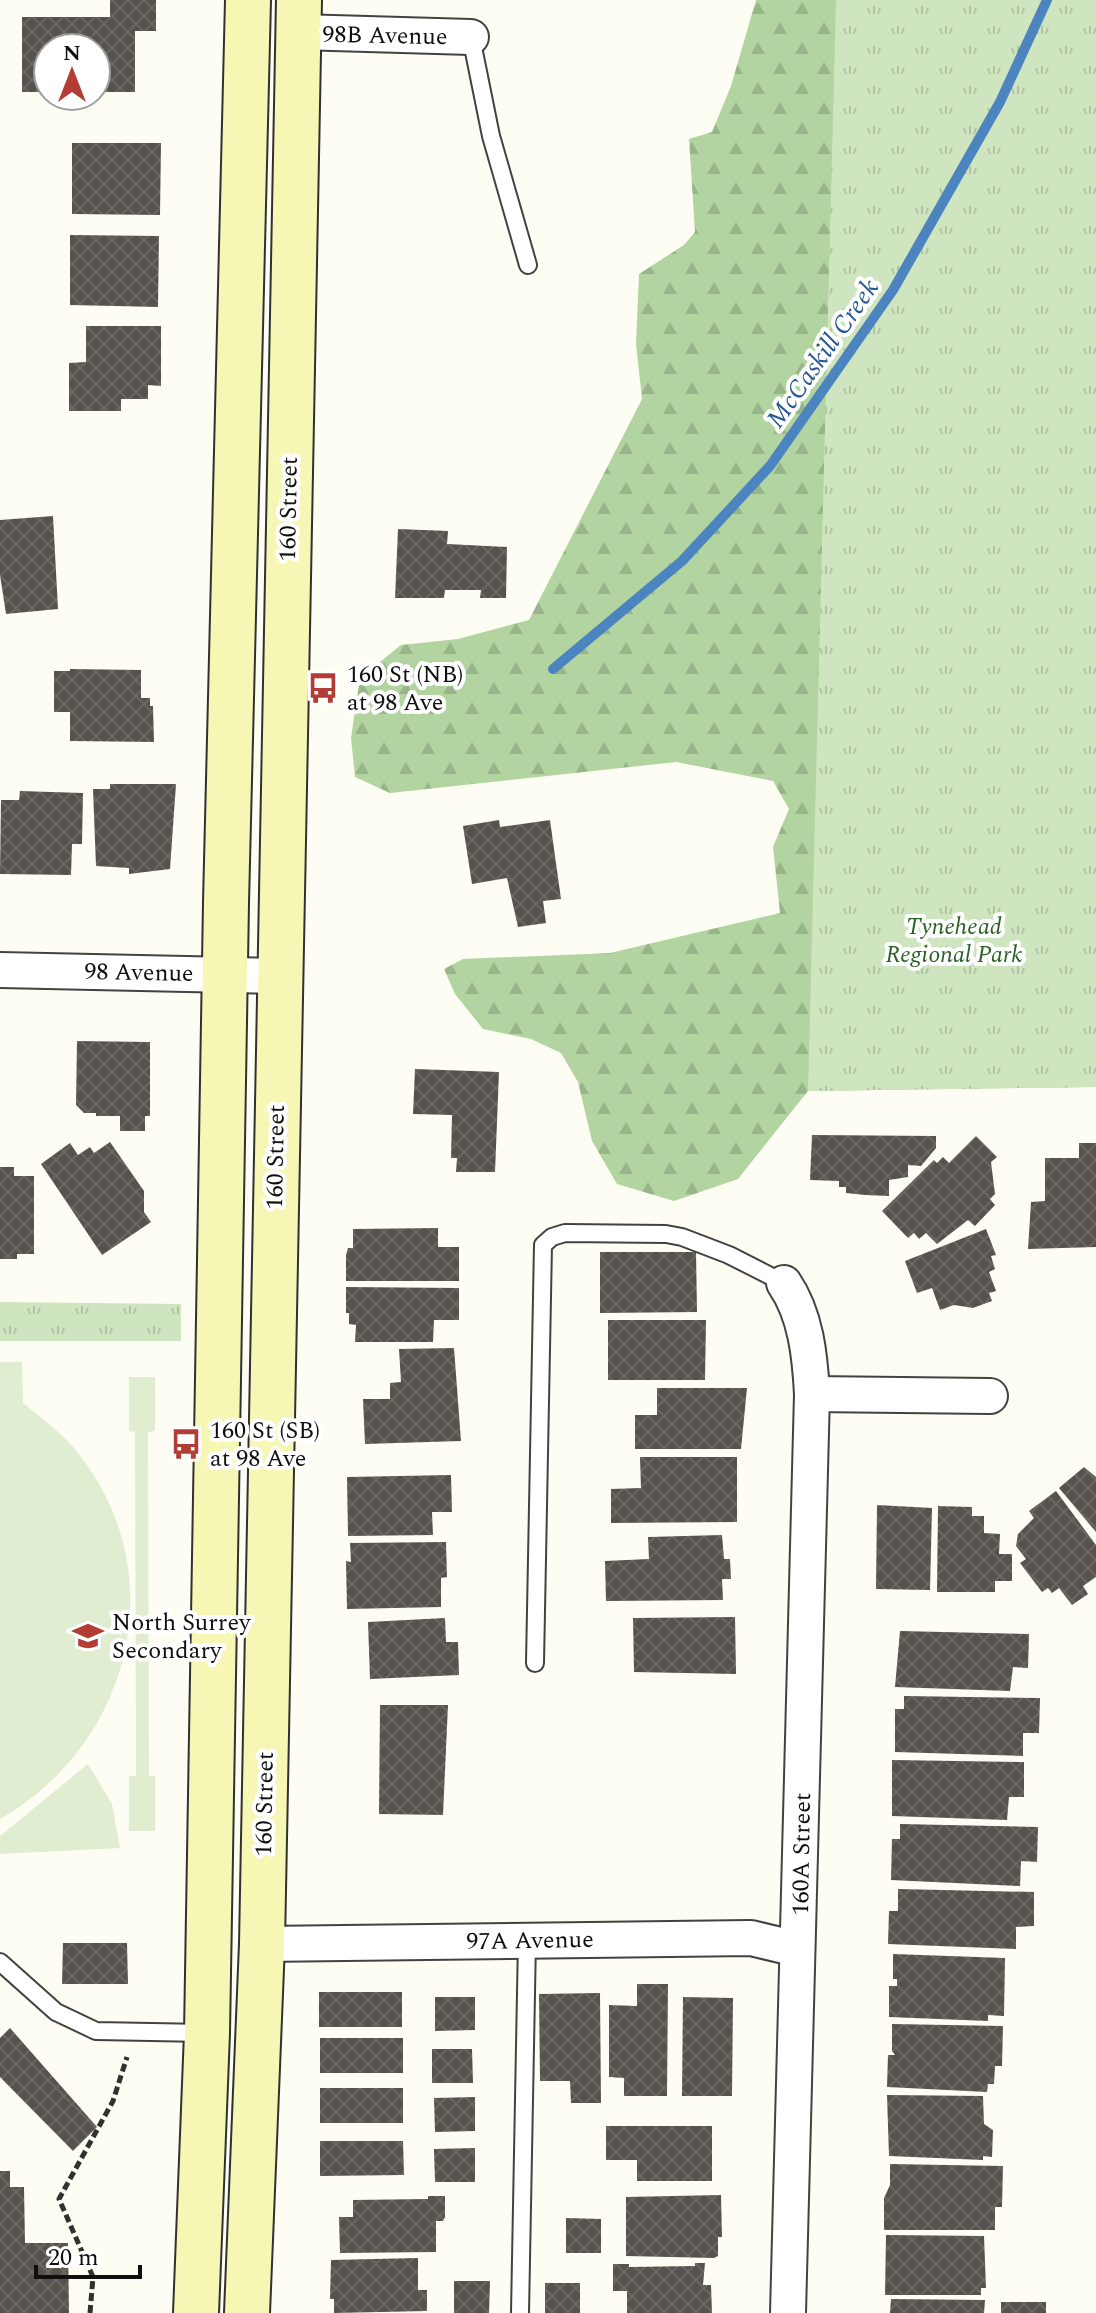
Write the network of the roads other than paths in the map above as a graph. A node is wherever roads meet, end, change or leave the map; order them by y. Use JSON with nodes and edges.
{"nodes":[{"id":1,"x":248,"y":0,"type":"edge"},
{"id":2,"x":299,"y":16,"type":"edge"},
{"id":3,"x":471,"y":37,"type":"joint"},
{"id":4,"x":528,"y":265,"type":"dead end"},
{"id":5,"x":0,"y":970,"type":"edge"},
{"id":6,"x":225,"y":974,"type":"junction"},
{"id":7,"x":278,"y":976,"type":"junction"},
{"id":8,"x":784,"y":1283,"type":"joint"},
{"id":9,"x":812,"y":1394,"type":"junction"},
{"id":10,"x":990,"y":1396,"type":"dead end"},
{"id":11,"x":535,"y":1663,"type":"dead end"},
{"id":12,"x":527,"y":1940,"type":"junction"},
{"id":13,"x":262,"y":1944,"type":"junction"},
{"id":14,"x":797,"y":1949,"type":"junction"},
{"id":15,"x":0,"y":1962,"type":"edge"},
{"id":16,"x":207,"y":2033,"type":"junction"},
{"id":17,"x":196,"y":2313,"type":"edge"},
{"id":18,"x":247,"y":2313,"type":"edge"},
{"id":19,"x":520,"y":2313,"type":"edge"},
{"id":20,"x":788,"y":2313,"type":"edge"}],
"edges":[{"from":1,"to":6,"type":"main road"},
{"from":2,"to":3,"type":"street","name":"98B Avenue"},
{"from":2,"to":7,"type":"main road","name":"160 Street"},
{"from":3,"to":4,"type":"lane"},
{"from":5,"to":6,"type":"street","name":"98 Avenue"},
{"from":6,"to":7,"type":"street","name":"98 Avenue"},
{"from":6,"to":16,"type":"main road"},
{"from":7,"to":13,"type":"main road","name":"160 Street"},
{"from":8,"to":9,"type":"street","name":"160A Street"},
{"from":8,"to":11,"type":"lane"},
{"from":9,"to":10,"type":"street"},
{"from":9,"to":14,"type":"street","name":"160A Street"},
{"from":12,"to":13,"type":"street","name":"97A Avenue"},
{"from":12,"to":14,"type":"street","name":"97A Avenue"},
{"from":12,"to":19,"type":"lane"},
{"from":13,"to":18,"type":"main road","name":"160 Street"},
{"from":14,"to":20,"type":"street","name":"160A Street"},
{"from":15,"to":16,"type":"lane"},
{"from":16,"to":17,"type":"main road"}]}
